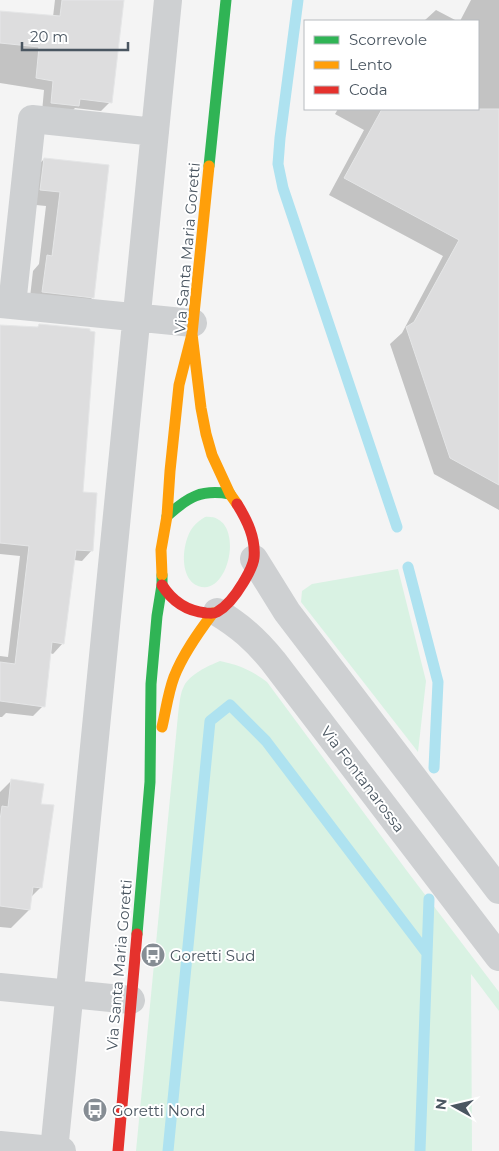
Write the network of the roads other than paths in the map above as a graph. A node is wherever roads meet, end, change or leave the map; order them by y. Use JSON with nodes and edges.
{"nodes":[{"id":1,"x":168,"y":0,"type":"edge"},
{"id":2,"x":226,"y":0,"type":"edge"},
{"id":3,"x":155,"y":132,"type":"junction"},
{"id":4,"x":6,"y":304,"type":"edge"},
{"id":5,"x":137,"y":317,"type":"junction"},
{"id":6,"x":193,"y":328,"type":"junction"},
{"id":7,"x":230,"y":494,"type":"junction"},
{"id":8,"x":167,"y":516,"type":"junction"},
{"id":9,"x":254,"y":559,"type":"junction"},
{"id":10,"x":162,"y":585,"type":"junction"},
{"id":11,"x":215,"y":612,"type":"junction"},
{"id":12,"x":150,"y":782,"type":"junction"},
{"id":13,"x":499,"y":890,"type":"edge"},
{"id":14,"x":499,"y":957,"type":"edge"},
{"id":15,"x":0,"y":987,"type":"edge"},
{"id":16,"x":69,"y":994,"type":"junction"},
{"id":17,"x":131,"y":1000,"type":"junction"},
{"id":18,"x":0,"y":1145,"type":"edge"},
{"id":19,"x":57,"y":1151,"type":"edge"},
{"id":20,"x":118,"y":1151,"type":"edge"}],
"edges":[{"from":1,"to":3,"type":"street"},
{"from":2,"to":6,"type":"main road","name":"Via Santa Maria Goretti"},
{"from":3,"to":4,"type":"street"},
{"from":3,"to":5,"type":"street"},
{"from":4,"to":5,"type":"street"},
{"from":5,"to":6,"type":"street"},
{"from":5,"to":16,"type":"street"},
{"from":6,"to":7,"type":"main road","name":"Via Santa Maria Goretti"},
{"from":6,"to":8,"type":"main road"},
{"from":7,"to":8,"type":"main road"},
{"from":7,"to":9,"type":"main road"},
{"from":8,"to":10,"type":"main road"},
{"from":9,"to":11,"type":"main road"},
{"from":9,"to":13,"type":"street"},
{"from":10,"to":11,"type":"main road"},
{"from":10,"to":12,"type":"main road"},
{"from":11,"to":12,"type":"main road"},
{"from":11,"to":14,"type":"street","name":"Via Fontanarossa"},
{"from":12,"to":17,"type":"main road","name":"Via Santa Maria Goretti"},
{"from":15,"to":16,"type":"street"},
{"from":16,"to":17,"type":"street"},
{"from":16,"to":19,"type":"street"},
{"from":17,"to":20,"type":"main road","name":"Via Santa Maria Goretti"},
{"from":18,"to":19,"type":"street"}]}
